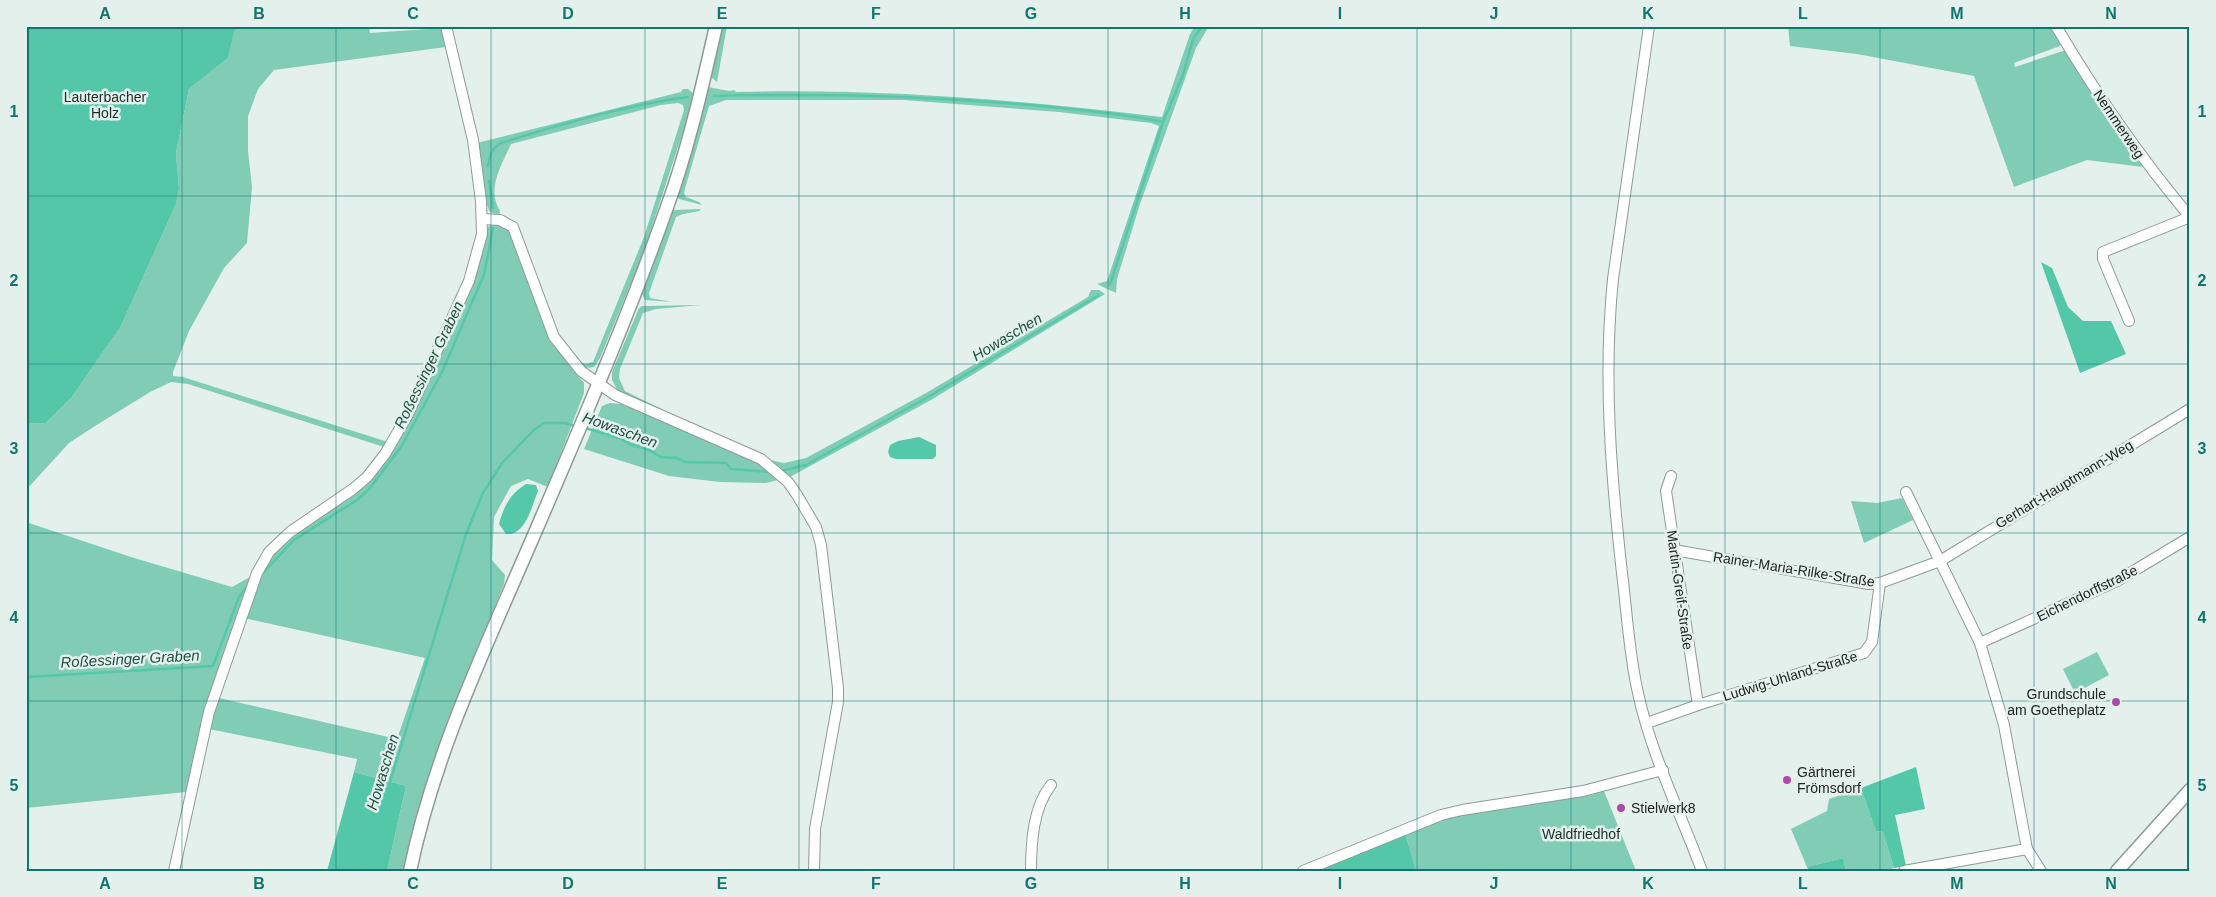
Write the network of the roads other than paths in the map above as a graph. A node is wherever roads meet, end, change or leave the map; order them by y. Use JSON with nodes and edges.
{"nodes":[{"id":1,"x":446,"y":26,"type":"edge"},
{"id":2,"x":716,"y":26,"type":"edge"},
{"id":3,"x":1649,"y":26,"type":"edge"},
{"id":4,"x":2056,"y":26,"type":"edge"},
{"id":5,"x":2190,"y":217,"type":"edge"},
{"id":6,"x":483,"y":219,"type":"junction"},
{"id":7,"x":2128,"y":320,"type":"dead end"},
{"id":8,"x":598,"y":384,"type":"junction"},
{"id":9,"x":2190,"y":409,"type":"edge"},
{"id":10,"x":1671,"y":476,"type":"dead end"},
{"id":11,"x":1906,"y":492,"type":"dead end"},
{"id":12,"x":2190,"y":537,"type":"edge"},
{"id":13,"x":1674,"y":550,"type":"junction"},
{"id":14,"x":1940,"y":561,"type":"junction"},
{"id":15,"x":1880,"y":583,"type":"junction"},
{"id":16,"x":1980,"y":643,"type":"junction"},
{"id":17,"x":1698,"y":704,"type":"junction"},
{"id":18,"x":1647,"y":723,"type":"junction"},
{"id":19,"x":1663,"y":770,"type":"junction"},
{"id":20,"x":1052,"y":785,"type":"dead end"},
{"id":21,"x":2190,"y":790,"type":"edge"},
{"id":22,"x":2027,"y":849,"type":"junction"},
{"id":23,"x":174,"y":871,"type":"edge"},
{"id":24,"x":410,"y":871,"type":"edge"},
{"id":25,"x":814,"y":871,"type":"edge"},
{"id":26,"x":1031,"y":871,"type":"edge"},
{"id":27,"x":1303,"y":871,"type":"edge"},
{"id":28,"x":1702,"y":871,"type":"edge"},
{"id":29,"x":1904,"y":871,"type":"edge"},
{"id":30,"x":2041,"y":871,"type":"edge"},
{"id":31,"x":2117,"y":871,"type":"edge"}],
"edges":[{"from":1,"to":6,"type":"street"},
{"from":2,"to":8,"type":"street"},
{"from":3,"to":18,"type":"street"},
{"from":4,"to":5,"type":"street","name":"Nemmerweg"},
{"from":5,"to":7,"type":"street"},
{"from":6,"to":8,"type":"street"},
{"from":6,"to":23,"type":"street"},
{"from":8,"to":24,"type":"street"},
{"from":8,"to":25,"type":"street"},
{"from":9,"to":14,"type":"street","name":"Gerhart-Hauptmann-Weg"},
{"from":10,"to":13,"type":"street","name":"Martin-Greif-Straße"},
{"from":11,"to":14,"type":"street"},
{"from":12,"to":16,"type":"street","name":"Eichendorffstraße"},
{"from":13,"to":15,"type":"street","name":"Rainer-Maria-Rilke-Straße"},
{"from":13,"to":17,"type":"street","name":"Martin-Greif-Straße"},
{"from":14,"to":15,"type":"street","name":"Rainer-Maria-Rilke-Straße"},
{"from":14,"to":16,"type":"street"},
{"from":15,"to":17,"type":"street","name":"Ludwig-Uhland-Straße"},
{"from":16,"to":22,"type":"street"},
{"from":17,"to":18,"type":"street","name":"Ludwig-Uhland-Straße"},
{"from":18,"to":19,"type":"street"},
{"from":19,"to":27,"type":"street"},
{"from":19,"to":28,"type":"street"},
{"from":20,"to":26,"type":"street"},
{"from":21,"to":31,"type":"street"},
{"from":22,"to":29,"type":"street"},
{"from":22,"to":30,"type":"street"}]}
